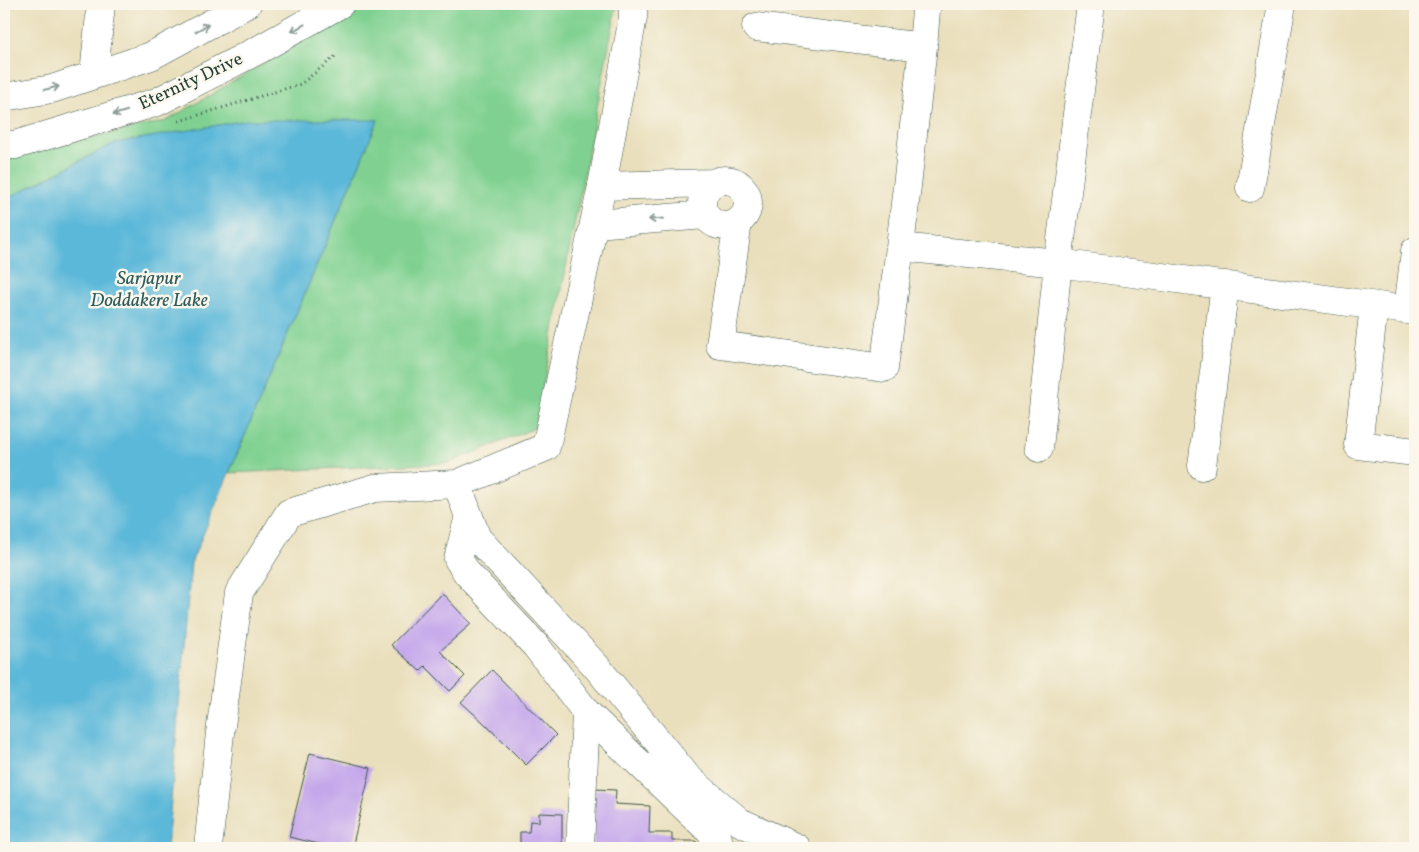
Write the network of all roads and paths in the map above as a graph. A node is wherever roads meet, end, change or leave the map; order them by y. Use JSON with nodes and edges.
{"nodes":[{"id":1,"x":101,"y":4,"type":"edge"},
{"id":2,"x":247,"y":4,"type":"edge"},
{"id":3,"x":340,"y":4,"type":"edge"},
{"id":4,"x":633,"y":4,"type":"edge"},
{"id":5,"x":1091,"y":4,"type":"edge"},
{"id":6,"x":1282,"y":4,"type":"edge"},
{"id":7,"x":926,"y":10,"type":"dead end"},
{"id":8,"x":756,"y":27,"type":"dead end"},
{"id":9,"x":922,"y":47,"type":"junction"},
{"id":10,"x":94,"y":75,"type":"junction"},
{"id":11,"x":4,"y":98,"type":"edge"},
{"id":12,"x":4,"y":145,"type":"edge"},
{"id":13,"x":713,"y":184,"type":"junction"},
{"id":14,"x":602,"y":186,"type":"junction"},
{"id":15,"x":1250,"y":188,"type":"dead end"},
{"id":16,"x":705,"y":215,"type":"junction"},
{"id":17,"x":738,"y":222,"type":"junction"},
{"id":18,"x":595,"y":224,"type":"junction"},
{"id":19,"x":900,"y":247,"type":"junction"},
{"id":20,"x":1415,"y":250,"type":"edge"},
{"id":21,"x":1058,"y":263,"type":"junction"},
{"id":22,"x":1225,"y":285,"type":"junction"},
{"id":23,"x":1374,"y":306,"type":"junction"},
{"id":24,"x":1411,"y":310,"type":"edge"},
{"id":25,"x":1040,"y":448,"type":"dead end"},
{"id":26,"x":1415,"y":452,"type":"edge"},
{"id":27,"x":1202,"y":466,"type":"dead end"},
{"id":28,"x":457,"y":484,"type":"junction"},
{"id":29,"x":469,"y":516,"type":"junction"},
{"id":30,"x":586,"y":712,"type":"junction"},
{"id":31,"x":725,"y":845,"type":"edge"},
{"id":32,"x":208,"y":848,"type":"edge"},
{"id":33,"x":580,"y":848,"type":"edge"},
{"id":34,"x":797,"y":848,"type":"edge"}],
"edges":[{"from":1,"to":10,"type":"street"},
{"from":10,"to":2,"type":"street","one_way":true},
{"from":3,"to":12,"type":"street","name":"Eternity Drive","one_way":true},
{"from":4,"to":14,"type":"street"},
{"from":5,"to":21,"type":"street"},
{"from":6,"to":15,"type":"street"},
{"from":7,"to":9,"type":"street"},
{"from":8,"to":9,"type":"street"},
{"from":9,"to":19,"type":"street"},
{"from":11,"to":10,"type":"street","one_way":true},
{"from":13,"to":14,"type":"street"},
{"from":13,"to":16,"type":"street"},
{"from":13,"to":17,"type":"street"},
{"from":14,"to":18,"type":"street"},
{"from":16,"to":17,"type":"street"},
{"from":16,"to":18,"type":"street","one_way":true},
{"from":17,"to":19,"type":"street"},
{"from":18,"to":28,"type":"street"},
{"from":19,"to":21,"type":"street"},
{"from":20,"to":24,"type":"street"},
{"from":21,"to":22,"type":"street"},
{"from":21,"to":25,"type":"street"},
{"from":22,"to":23,"type":"street"},
{"from":22,"to":27,"type":"street"},
{"from":23,"to":24,"type":"street"},
{"from":23,"to":26,"type":"street"},
{"from":28,"to":29,"type":"street"},
{"from":28,"to":32,"type":"street"},
{"from":29,"to":30,"type":"street"},
{"from":29,"to":34,"type":"street"},
{"from":30,"to":31,"type":"street"},
{"from":30,"to":33,"type":"street"}]}
